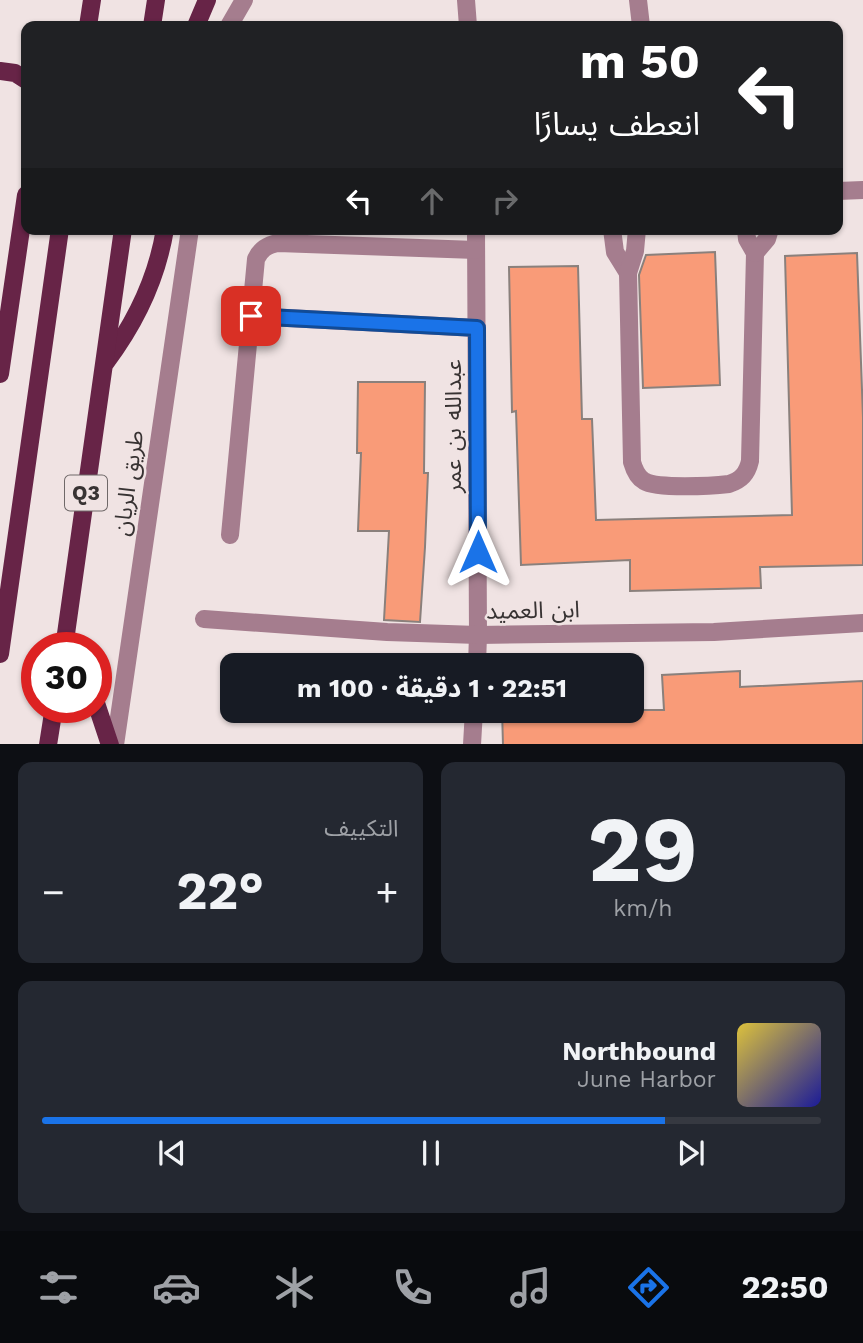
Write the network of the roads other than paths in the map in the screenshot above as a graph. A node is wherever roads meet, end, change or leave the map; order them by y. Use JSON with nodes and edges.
{"nodes":[{"id":1,"x":92,"y":0,"type":"edge"},
{"id":2,"x":156,"y":0,"type":"edge"},
{"id":3,"x":207,"y":0,"type":"edge"},
{"id":4,"x":244,"y":0,"type":"edge"},
{"id":5,"x":466,"y":0,"type":"edge"},
{"id":6,"x":638,"y":0,"type":"edge"},
{"id":7,"x":89,"y":21,"type":"edge"},
{"id":8,"x":153,"y":21,"type":"edge"},
{"id":9,"x":198,"y":21,"type":"edge"},
{"id":10,"x":232,"y":21,"type":"edge"},
{"id":11,"x":467,"y":21,"type":"edge"},
{"id":12,"x":640,"y":21,"type":"edge"},
{"id":13,"x":0,"y":71,"type":"edge"},
{"id":14,"x":21,"y":77,"type":"edge"},
{"id":15,"x":863,"y":190,"type":"edge"},
{"id":16,"x":843,"y":191,"type":"edge"},
{"id":17,"x":21,"y":229,"type":"edge"},
{"id":18,"x":59,"y":235,"type":"edge"},
{"id":19,"x":122,"y":235,"type":"edge"},
{"id":20,"x":164,"y":235,"type":"edge"},
{"id":21,"x":189,"y":235,"type":"edge"},
{"id":22,"x":476,"y":235,"type":"edge"},
{"id":23,"x":613,"y":235,"type":"edge"},
{"id":24,"x":637,"y":235,"type":"edge"},
{"id":25,"x":747,"y":235,"type":"edge"},
{"id":26,"x":768,"y":235,"type":"edge"},
{"id":27,"x":477,"y":250,"type":"junction"},
{"id":28,"x":755,"y":253,"type":"junction"},
{"id":29,"x":628,"y":273,"type":"junction"},
{"id":30,"x":251,"y":316,"type":"junction"},
{"id":31,"x":477,"y":328,"type":"junction"},
{"id":32,"x":104,"y":365,"type":"junction"},
{"id":33,"x":0,"y":374,"type":"edge"},
{"id":34,"x":230,"y":536,"type":"dead end"},
{"id":35,"x":204,"y":619,"type":"dead end"},
{"id":36,"x":68,"y":620,"type":"junction"},
{"id":37,"x":863,"y":623,"type":"edge"},
{"id":38,"x":66,"y":632,"type":"edge"},
{"id":39,"x":72,"y":632,"type":"edge"},
{"id":40,"x":478,"y":635,"type":"junction"},
{"id":41,"x":477,"y":653,"type":"edge"},
{"id":42,"x":0,"y":654,"type":"edge"},
{"id":43,"x":51,"y":723,"type":"edge"},
{"id":44,"x":104,"y":723,"type":"edge"},
{"id":45,"x":473,"y":723,"type":"edge"},
{"id":46,"x":48,"y":744,"type":"edge"},
{"id":47,"x":113,"y":744,"type":"edge"},
{"id":48,"x":472,"y":744,"type":"edge"}],
"edges":[{"from":1,"to":7,"type":"main road"},
{"from":2,"to":8,"type":"main road"},
{"from":3,"to":9,"type":"main road"},
{"from":4,"to":10,"type":"street"},
{"from":5,"to":11,"type":"street"},
{"from":6,"to":12,"type":"street"},
{"from":13,"to":14,"type":"main road"},
{"from":15,"to":16,"type":"street"},
{"from":17,"to":33,"type":"main road"},
{"from":18,"to":42,"type":"main road"},
{"from":19,"to":32,"type":"main road","name":"طريق الريان","number":"Q3"},
{"from":20,"to":32,"type":"main road"},
{"from":21,"to":47,"type":"street","name":"طريق الريان"},
{"from":22,"to":27,"type":"street","name":"عبدالله بن عمر"},
{"from":23,"to":29,"type":"street"},
{"from":24,"to":29,"type":"street"},
{"from":25,"to":28,"type":"street"},
{"from":26,"to":28,"type":"street"},
{"from":27,"to":30,"type":"street"},
{"from":27,"to":31,"type":"street","name":"عبدالله بن عمر"},
{"from":28,"to":29,"type":"street"},
{"from":30,"to":31,"type":"street"},
{"from":30,"to":34,"type":"street"},
{"from":31,"to":40,"type":"street","name":"عبدالله بن عمر"},
{"from":32,"to":36,"type":"main road","name":"طريق الريان","number":"Q3"},
{"from":35,"to":40,"type":"street","name":"ابن العميد"},
{"from":36,"to":38,"type":"main road","name":"طريق الريان","number":"Q3"},
{"from":36,"to":39,"type":"main road"},
{"from":37,"to":40,"type":"street","name":"ابن العميد"},
{"from":40,"to":41,"type":"street","name":"عبدالله بن عمر"},
{"from":43,"to":46,"type":"main road"},
{"from":44,"to":47,"type":"main road"},
{"from":45,"to":48,"type":"street"}]}
